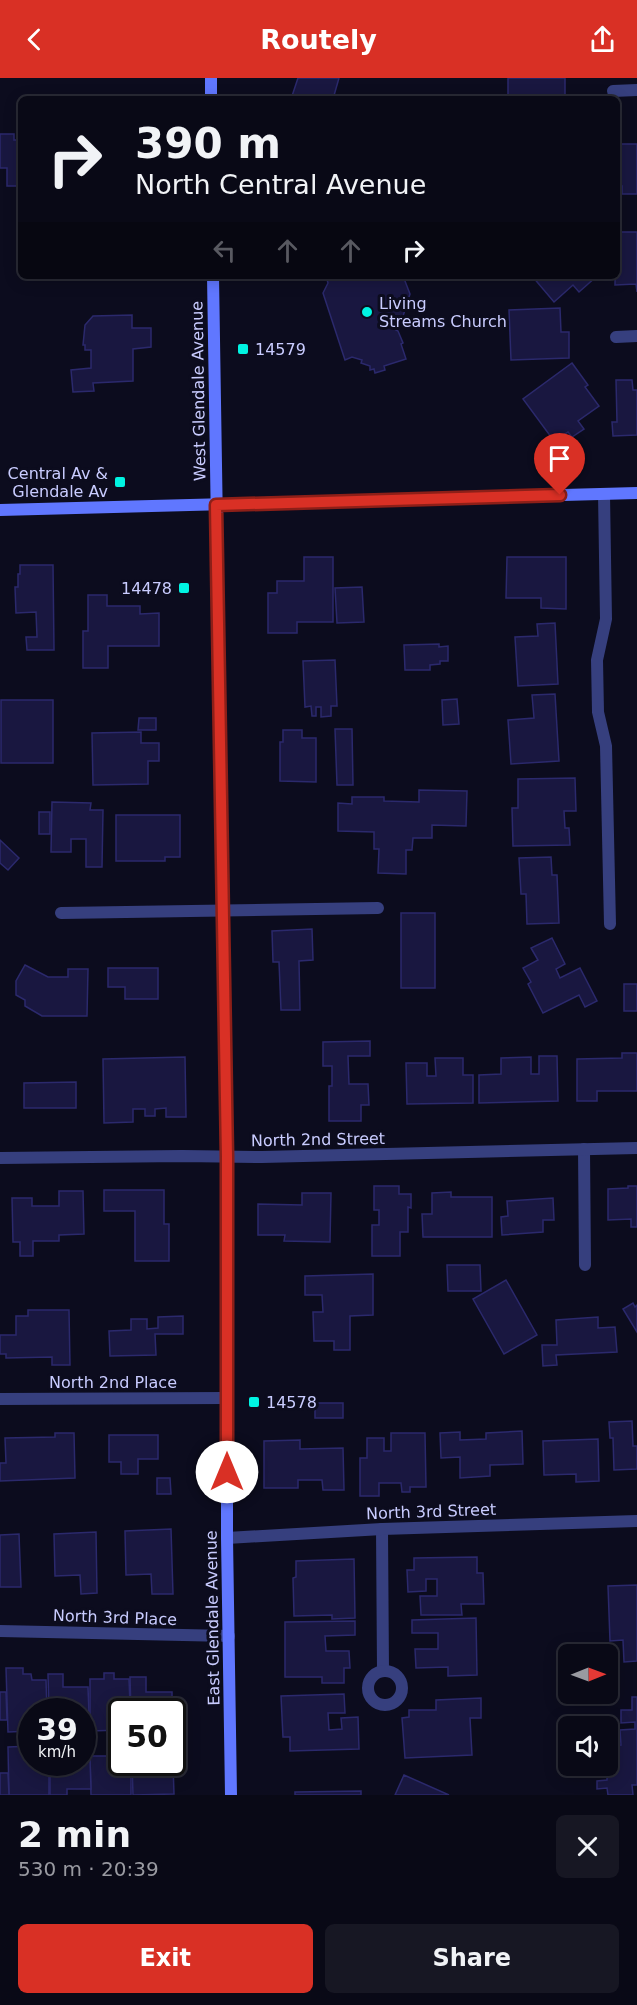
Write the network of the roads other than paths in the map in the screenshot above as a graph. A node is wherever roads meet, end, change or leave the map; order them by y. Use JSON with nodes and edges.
{"nodes":[{"id":1,"x":211,"y":78,"type":"edge"},
{"id":2,"x":637,"y":90,"type":"edge"},
{"id":3,"x":613,"y":91,"type":"dead end"},
{"id":4,"x":211,"y":96,"type":"edge"},
{"id":5,"x":213,"y":279,"type":"edge"},
{"id":6,"x":637,"y":336,"type":"edge"},
{"id":7,"x":616,"y":337,"type":"dead end"},
{"id":8,"x":637,"y":493,"type":"edge"},
{"id":9,"x":604,"y":494,"type":"junction"},
{"id":10,"x":216,"y":505,"type":"junction"},
{"id":11,"x":0,"y":510,"type":"edge"},
{"id":12,"x":378,"y":908,"type":"dead end"},
{"id":13,"x":222,"y":911,"type":"junction"},
{"id":14,"x":61,"y":913,"type":"dead end"},
{"id":15,"x":610,"y":924,"type":"dead end"},
{"id":16,"x":637,"y":1148,"type":"edge"},
{"id":17,"x":584,"y":1149,"type":"junction"},
{"id":18,"x":227,"y":1157,"type":"junction"},
{"id":19,"x":0,"y":1158,"type":"edge"},
{"id":20,"x":585,"y":1265,"type":"dead end"},
{"id":21,"x":226,"y":1398,"type":"junction"},
{"id":22,"x":0,"y":1400,"type":"edge"},
{"id":23,"x":637,"y":1521,"type":"edge"},
{"id":24,"x":382,"y":1529,"type":"junction"},
{"id":25,"x":227,"y":1538,"type":"junction"},
{"id":26,"x":0,"y":1631,"type":"edge"},
{"id":27,"x":229,"y":1636,"type":"junction"},
{"id":28,"x":383,"y":1671,"type":"dead end"},
{"id":29,"x":231,"y":1795,"type":"edge"}],
"edges":[{"from":1,"to":4,"type":"main road"},
{"from":2,"to":3,"type":"street"},
{"from":5,"to":10,"type":"main road","name":"West Glendale Avenue"},
{"from":6,"to":7,"type":"street"},
{"from":8,"to":9,"type":"main road"},
{"from":9,"to":10,"type":"main road"},
{"from":9,"to":15,"type":"street"},
{"from":10,"to":11,"type":"main road"},
{"from":10,"to":13,"type":"main road","name":"East Glendale Avenue"},
{"from":12,"to":13,"type":"street"},
{"from":13,"to":14,"type":"street"},
{"from":13,"to":18,"type":"main road","name":"East Glendale Avenue"},
{"from":16,"to":17,"type":"street","name":"North 2nd Street"},
{"from":17,"to":18,"type":"street","name":"North 2nd Street"},
{"from":17,"to":20,"type":"street"},
{"from":18,"to":19,"type":"street","name":"North 2nd Street"},
{"from":18,"to":21,"type":"main road","name":"East Glendale Avenue"},
{"from":21,"to":22,"type":"street","name":"North 2nd Place"},
{"from":21,"to":25,"type":"main road","name":"East Glendale Avenue"},
{"from":23,"to":24,"type":"street","name":"North 3rd Street"},
{"from":24,"to":25,"type":"street","name":"North 3rd Street"},
{"from":24,"to":28,"type":"street"},
{"from":25,"to":27,"type":"main road","name":"East Glendale Avenue"},
{"from":26,"to":27,"type":"street","name":"North 3rd Place"},
{"from":27,"to":29,"type":"main road","name":"East Glendale Avenue"}]}
